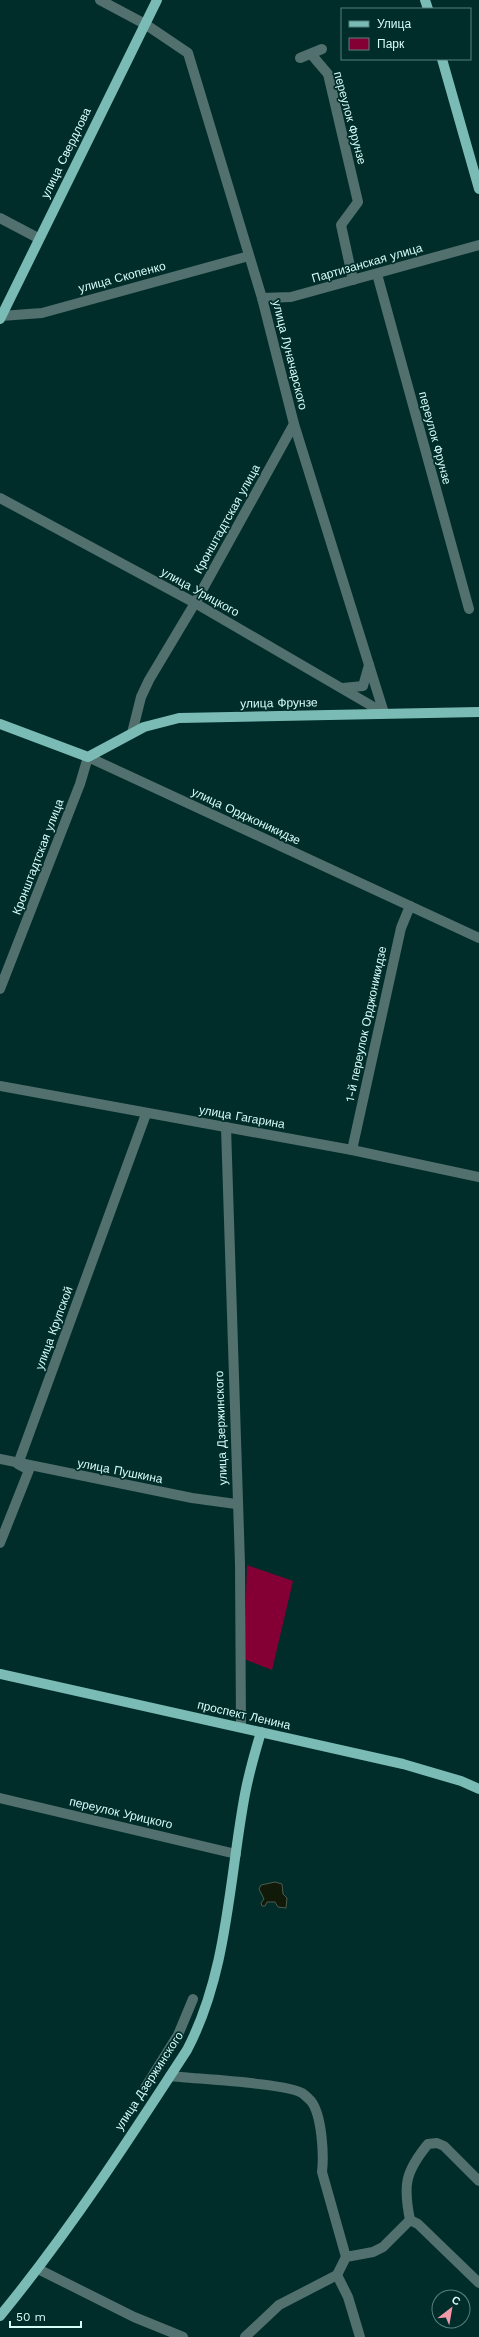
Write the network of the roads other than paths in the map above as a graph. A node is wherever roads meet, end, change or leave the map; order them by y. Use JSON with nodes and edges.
{"nodes":[{"id":1,"x":100,"y":0,"type":"edge"},
{"id":2,"x":157,"y":0,"type":"edge"},
{"id":3,"x":145,"y":24,"type":"junction"},
{"id":4,"x":322,"y":49,"type":"dead end"},
{"id":5,"x":311,"y":54,"type":"junction"},
{"id":6,"x":300,"y":58,"type":"dead end"},
{"id":7,"x":442,"y":60,"type":"edge"},
{"id":8,"x":479,"y":189,"type":"edge"},
{"id":9,"x":0,"y":218,"type":"edge"},
{"id":10,"x":38,"y":238,"type":"junction"},
{"id":11,"x":479,"y":245,"type":"edge"},
{"id":12,"x":249,"y":256,"type":"junction"},
{"id":13,"x":376,"y":274,"type":"junction"},
{"id":14,"x":353,"y":280,"type":"junction"},
{"id":15,"x":262,"y":298,"type":"junction"},
{"id":16,"x":1,"y":318,"type":"edge"},
{"id":17,"x":294,"y":424,"type":"junction"},
{"id":18,"x":0,"y":498,"type":"edge"},
{"id":19,"x":195,"y":603,"type":"junction"},
{"id":20,"x":468,"y":609,"type":"dead end"},
{"id":21,"x":369,"y":664,"type":"junction"},
{"id":22,"x":343,"y":688,"type":"junction"},
{"id":23,"x":479,"y":712,"type":"edge"},
{"id":24,"x":384,"y":713,"type":"junction"},
{"id":25,"x":0,"y":724,"type":"edge"},
{"id":26,"x":132,"y":733,"type":"junction"},
{"id":27,"x":88,"y":757,"type":"junction"},
{"id":28,"x":410,"y":906,"type":"junction"},
{"id":29,"x":479,"y":938,"type":"edge"},
{"id":30,"x":0,"y":989,"type":"edge"},
{"id":31,"x":0,"y":1086,"type":"edge"},
{"id":32,"x":146,"y":1114,"type":"junction"},
{"id":33,"x":226,"y":1127,"type":"junction"},
{"id":34,"x":352,"y":1150,"type":"junction"},
{"id":35,"x":479,"y":1177,"type":"edge"},
{"id":36,"x":0,"y":1459,"type":"edge"},
{"id":37,"x":18,"y":1464,"type":"junction"},
{"id":38,"x":236,"y":1504,"type":"junction"},
{"id":39,"x":0,"y":1543,"type":"edge"},
{"id":40,"x":0,"y":1674,"type":"edge"},
{"id":41,"x":242,"y":1727,"type":"junction"},
{"id":42,"x":261,"y":1732,"type":"junction"},
{"id":43,"x":479,"y":1789,"type":"edge"},
{"id":44,"x":0,"y":1798,"type":"edge"},
{"id":45,"x":236,"y":1854,"type":"junction"},
{"id":46,"x":193,"y":1999,"type":"dead end"},
{"id":47,"x":170,"y":2076,"type":"junction"},
{"id":48,"x":145,"y":2088,"type":"dead end"},
{"id":49,"x":479,"y":2181,"type":"edge"},
{"id":50,"x":410,"y":2220,"type":"junction"},
{"id":51,"x":346,"y":2257,"type":"junction"},
{"id":52,"x":38,"y":2269,"type":"junction"},
{"id":53,"x":337,"y":2275,"type":"junction"},
{"id":54,"x":479,"y":2283,"type":"edge"},
{"id":55,"x":0,"y":2316,"type":"edge"},
{"id":56,"x":183,"y":2337,"type":"edge"},
{"id":57,"x":245,"y":2337,"type":"edge"},
{"id":58,"x":360,"y":2337,"type":"edge"}],
"edges":[{"from":1,"to":3,"type":"street","name":"улица Луначарского"},
{"from":2,"to":3,"type":"main road","name":"улица Свердлова"},
{"from":3,"to":10,"type":"main road","name":"улица Свердлова"},
{"from":3,"to":12,"type":"street","name":"улица Луначарского"},
{"from":4,"to":5,"type":"street"},
{"from":5,"to":6,"type":"street"},
{"from":5,"to":14,"type":"street","name":"переулок Фрунзе"},
{"from":7,"to":8,"type":"main road"},
{"from":9,"to":10,"type":"street"},
{"from":10,"to":16,"type":"main road","name":"улица Свердлова"},
{"from":11,"to":13,"type":"street","name":"Партизанская улица"},
{"from":12,"to":15,"type":"street","name":"улица Луначарского"},
{"from":12,"to":16,"type":"street","name":"улица Скопенко"},
{"from":13,"to":14,"type":"street","name":"Партизанская улица"},
{"from":13,"to":20,"type":"street","name":"переулок Фрунзе"},
{"from":14,"to":15,"type":"street","name":"Партизанская улица"},
{"from":15,"to":17,"type":"street","name":"улица Луначарского"},
{"from":17,"to":19,"type":"street","name":"Кронштадтская улица"},
{"from":17,"to":21,"type":"street","name":"улица Луначарского"},
{"from":18,"to":19,"type":"street","name":"улица Урицкого"},
{"from":19,"to":22,"type":"street","name":"улица Урицкого"},
{"from":19,"to":26,"type":"street","name":"Кронштадтская улица"},
{"from":21,"to":22,"type":"street"},
{"from":21,"to":24,"type":"street","name":"улица Луначарского"},
{"from":22,"to":24,"type":"street","name":"улица Урицкого"},
{"from":23,"to":24,"type":"main road","name":"улица Фрунзе"},
{"from":24,"to":26,"type":"main road","name":"улица Фрунзе"},
{"from":25,"to":27,"type":"main road","name":"улица Орджоникидзе"},
{"from":26,"to":27,"type":"main road","name":"улица Фрунзе"},
{"from":27,"to":28,"type":"street","name":"улица Орджоникидзе"},
{"from":27,"to":30,"type":"street","name":"Кронштадтская улица"},
{"from":28,"to":29,"type":"street","name":"улица Орджоникидзе"},
{"from":28,"to":34,"type":"street","name":"1-й переулок Орджоникидзе"},
{"from":31,"to":32,"type":"street","name":"улица Гагарина"},
{"from":32,"to":33,"type":"street","name":"улица Гагарина"},
{"from":32,"to":37,"type":"street","name":"улица Крупской"},
{"from":33,"to":34,"type":"street","name":"улица Гагарина"},
{"from":33,"to":38,"type":"street","name":"улица Дзержинского"},
{"from":34,"to":35,"type":"street","name":"улица Гагарина"},
{"from":36,"to":37,"type":"street","name":"улица Пушкина"},
{"from":37,"to":38,"type":"street","name":"улица Пушкина"},
{"from":37,"to":39,"type":"street"},
{"from":38,"to":41,"type":"street","name":"улица Дзержинского"},
{"from":40,"to":41,"type":"main road","name":"проспект Ленина"},
{"from":41,"to":42,"type":"main road","name":"проспект Ленина"},
{"from":42,"to":43,"type":"main road","name":"проспект Ленина"},
{"from":42,"to":45,"type":"main road","name":"улица Дзержинского"},
{"from":44,"to":45,"type":"street","name":"переулок Урицкого"},
{"from":45,"to":47,"type":"main road","name":"улица Дзержинского"},
{"from":46,"to":48,"type":"street"},
{"from":47,"to":51,"type":"street"},
{"from":47,"to":52,"type":"main road","name":"улица Дзержинского"},
{"from":49,"to":50,"type":"street"},
{"from":50,"to":51,"type":"street"},
{"from":50,"to":54,"type":"street"},
{"from":51,"to":53,"type":"street"},
{"from":52,"to":55,"type":"main road","name":"улица Дзержинского"},
{"from":52,"to":56,"type":"street"},
{"from":53,"to":57,"type":"street"},
{"from":53,"to":58,"type":"street"}]}
